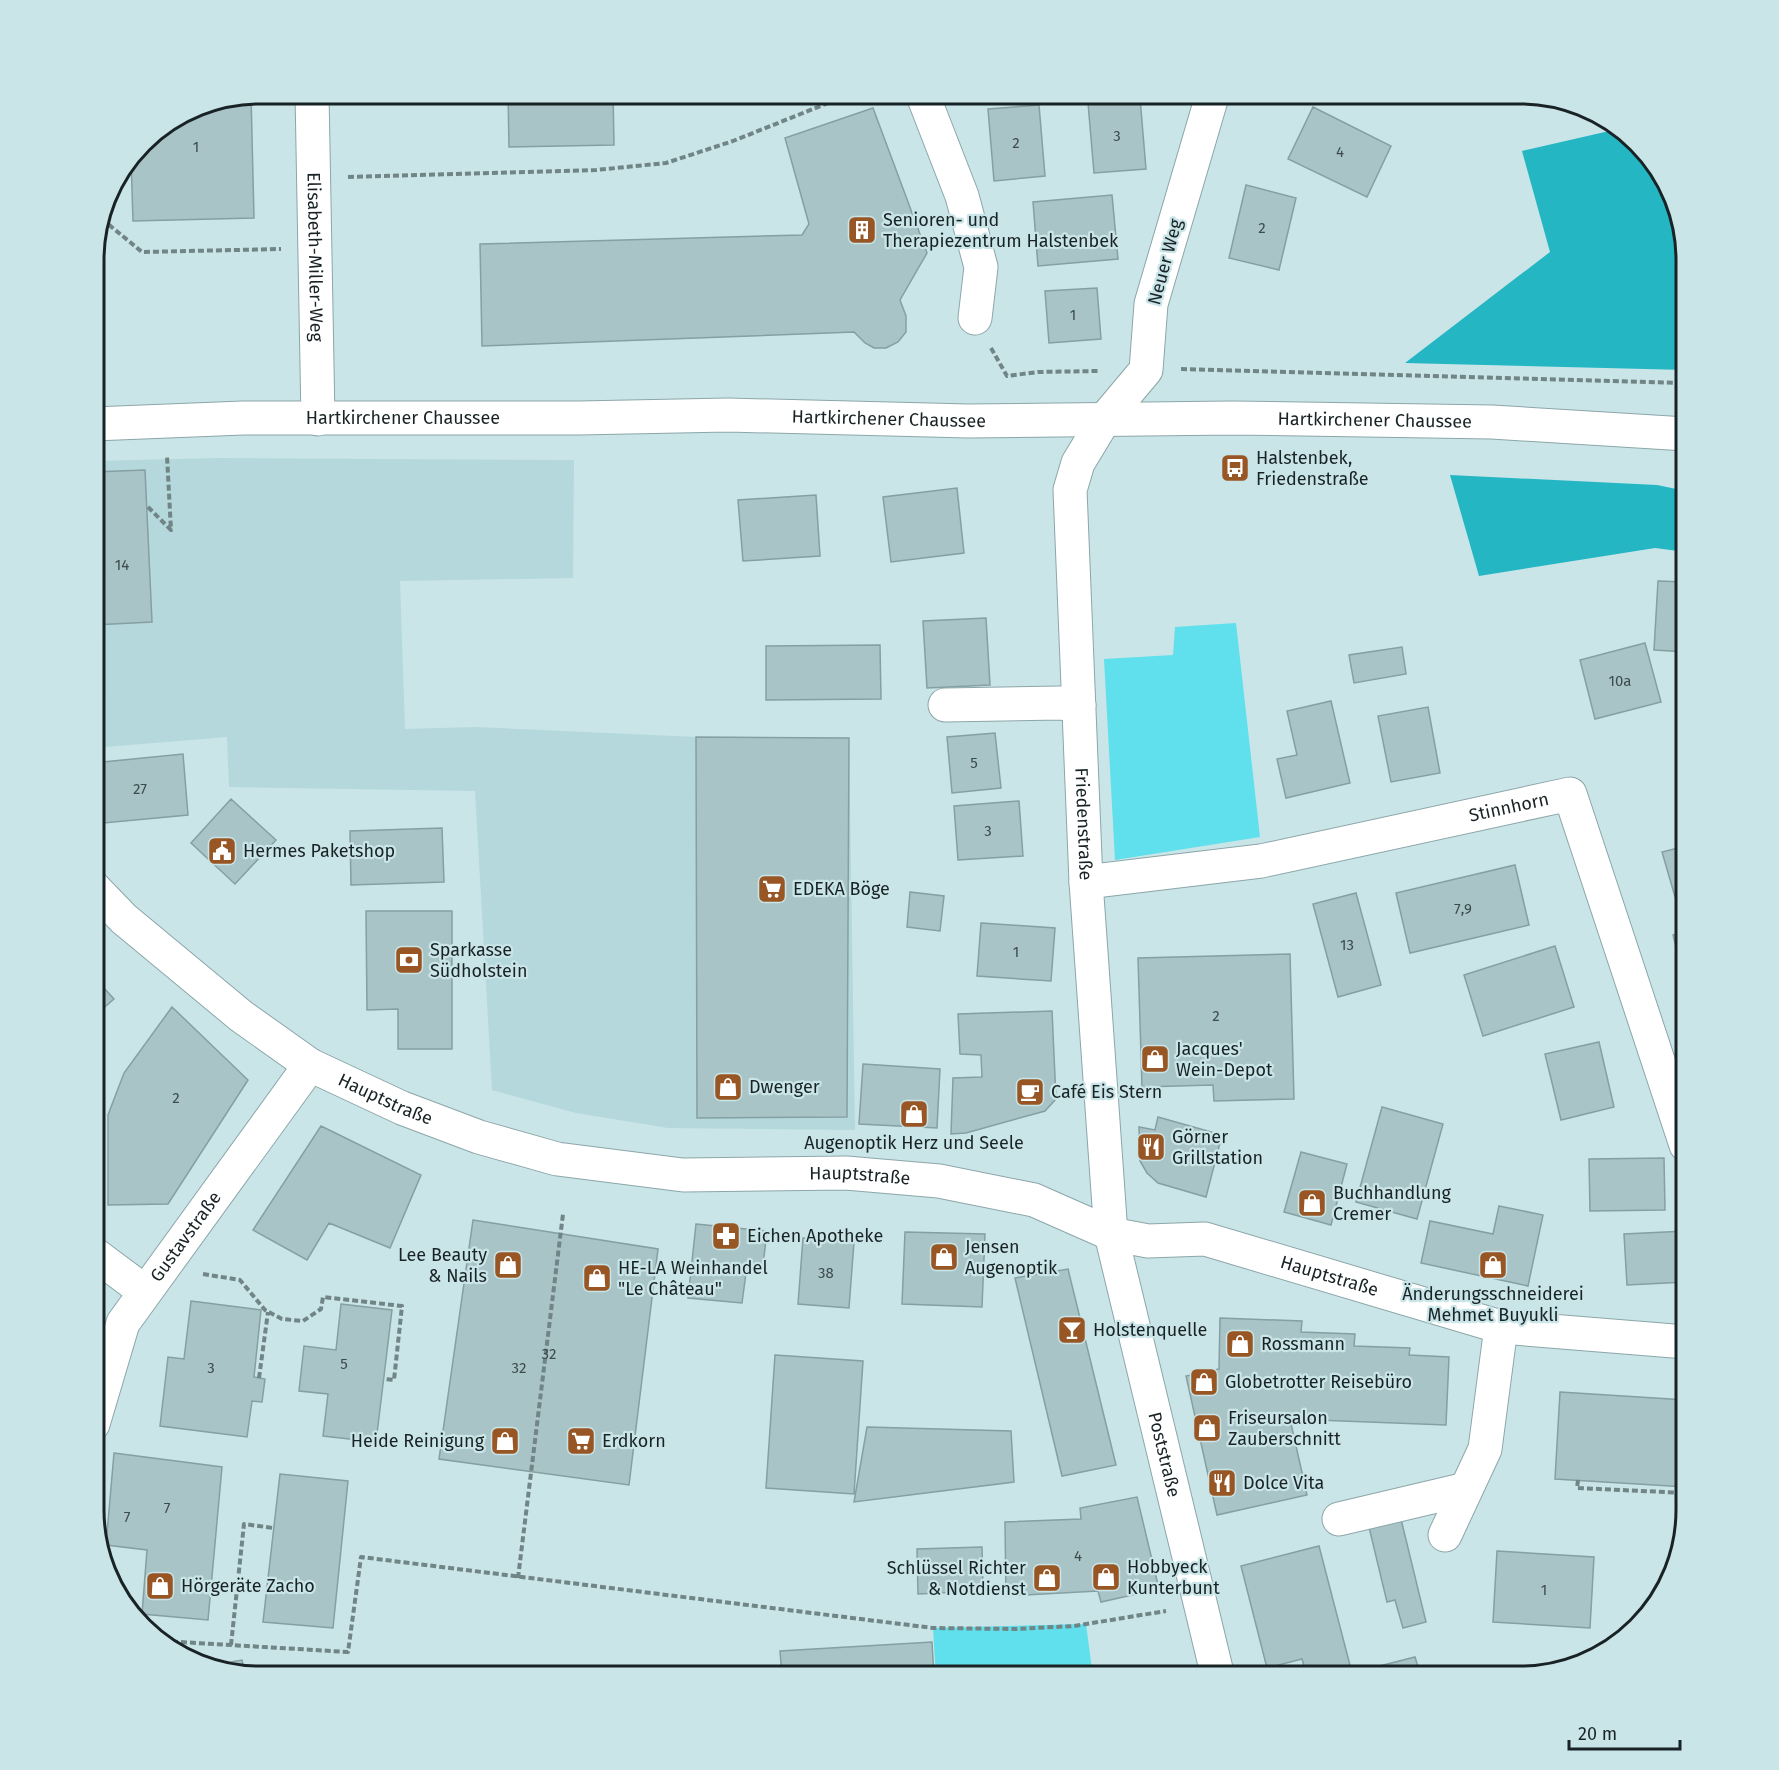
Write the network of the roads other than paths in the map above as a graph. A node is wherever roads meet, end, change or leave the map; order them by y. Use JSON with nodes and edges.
{"nodes":[{"id":1,"x":312,"y":103,"type":"edge"},
{"id":2,"x":926,"y":104,"type":"edge"},
{"id":3,"x":1211,"y":104,"type":"edge"},
{"id":4,"x":975,"y":318,"type":"dead end"},
{"id":5,"x":318,"y":419,"type":"junction"},
{"id":6,"x":1104,"y":420,"type":"junction"},
{"id":7,"x":104,"y":423,"type":"edge"},
{"id":8,"x":1676,"y":433,"type":"edge"},
{"id":9,"x":945,"y":705,"type":"dead end"},
{"id":10,"x":1079,"y":705,"type":"junction"},
{"id":11,"x":1086,"y":882,"type":"junction"},
{"id":12,"x":103,"y":898,"type":"edge"},
{"id":13,"x":310,"y":1065,"type":"junction"},
{"id":14,"x":1676,"y":1115,"type":"edge"},
{"id":15,"x":1112,"y":1234,"type":"junction"},
{"id":16,"x":103,"y":1257,"type":"edge"},
{"id":17,"x":153,"y":1279,"type":"junction"},
{"id":18,"x":1501,"y":1328,"type":"junction"},
{"id":19,"x":1676,"y":1341,"type":"edge"},
{"id":20,"x":103,"y":1390,"type":"edge"},
{"id":21,"x":1466,"y":1489,"type":"junction"},
{"id":22,"x":1340,"y":1519,"type":"dead end"},
{"id":23,"x":1445,"y":1535,"type":"dead end"},
{"id":24,"x":1215,"y":1666,"type":"edge"}],
"edges":[{"from":1,"to":5,"type":"street","name":"Elisabeth-Miller-Weg"},
{"from":2,"to":4,"type":"street"},
{"from":3,"to":6,"type":"street","name":"Neuer Weg"},
{"from":5,"to":6,"type":"street","name":"Hartkirchener Chaussee"},
{"from":5,"to":7,"type":"street","name":"Hartkirchener Chaussee"},
{"from":6,"to":8,"type":"street","name":"Hartkirchener Chaussee"},
{"from":6,"to":10,"type":"street","name":"Friedenstraße"},
{"from":9,"to":10,"type":"street"},
{"from":10,"to":11,"type":"street","name":"Friedenstraße"},
{"from":11,"to":14,"type":"street","name":"Stinnhorn"},
{"from":11,"to":15,"type":"street","name":"Friedenstraße"},
{"from":12,"to":13,"type":"street","name":"Hauptstraße"},
{"from":13,"to":15,"type":"street","name":"Hauptstraße"},
{"from":13,"to":17,"type":"street","name":"Gustavstraße"},
{"from":15,"to":18,"type":"street","name":"Hauptstraße"},
{"from":15,"to":24,"type":"street","name":"Poststraße"},
{"from":16,"to":17,"type":"street"},
{"from":17,"to":20,"type":"street","name":"Gustavstraße"},
{"from":18,"to":19,"type":"street","name":"Hauptstraße"},
{"from":18,"to":21,"type":"street"},
{"from":21,"to":22,"type":"street"},
{"from":21,"to":23,"type":"street"}]}
